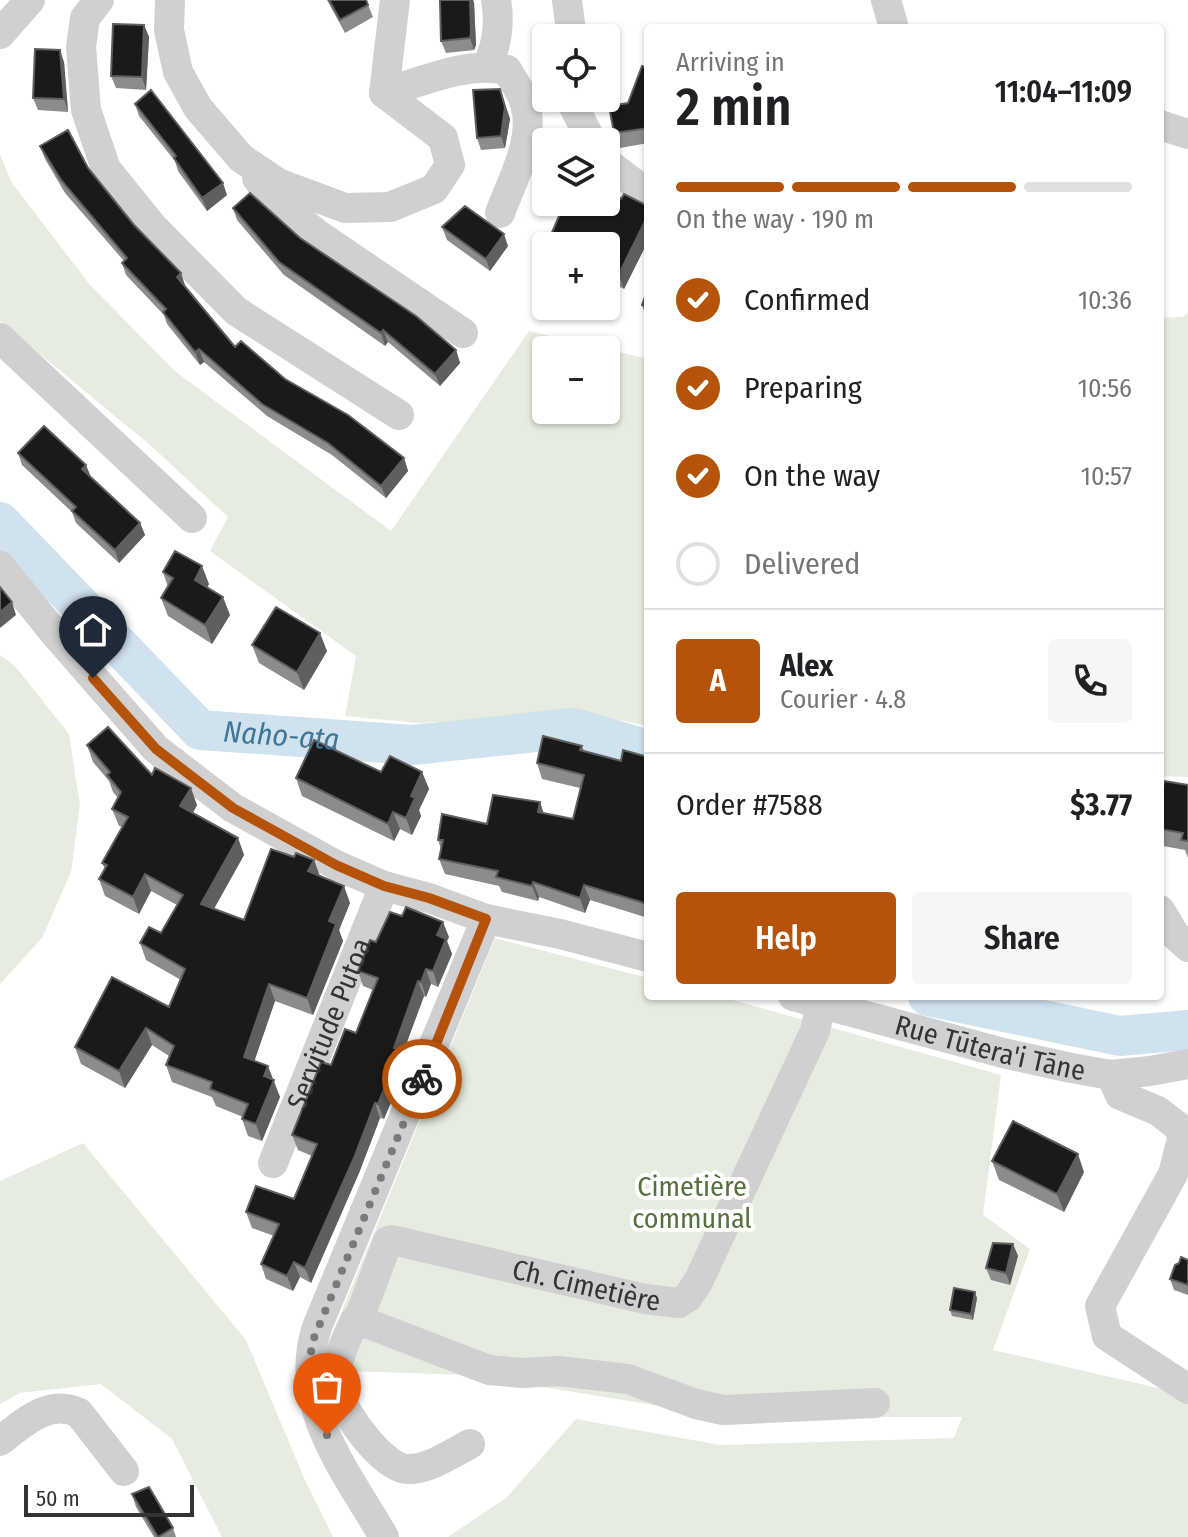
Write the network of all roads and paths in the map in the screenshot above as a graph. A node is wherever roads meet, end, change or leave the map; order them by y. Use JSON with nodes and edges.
{"nodes":[{"id":1,"x":30,"y":0,"type":"edge"},
{"id":2,"x":99,"y":0,"type":"edge"},
{"id":3,"x":170,"y":0,"type":"edge"},
{"id":4,"x":395,"y":0,"type":"edge"},
{"id":5,"x":496,"y":0,"type":"edge"},
{"id":6,"x":567,"y":0,"type":"edge"},
{"id":7,"x":886,"y":0,"type":"edge"},
{"id":8,"x":570,"y":24,"type":"edge"},
{"id":9,"x":893,"y":24,"type":"edge"},
{"id":10,"x":0,"y":34,"type":"edge"},
{"id":11,"x":487,"y":66,"type":"junction"},
{"id":12,"x":384,"y":93,"type":"junction"},
{"id":13,"x":1164,"y":126,"type":"edge"},
{"id":14,"x":1188,"y":134,"type":"edge"},
{"id":15,"x":241,"y":158,"type":"junction"},
{"id":16,"x":620,"y":173,"type":"edge"},
{"id":17,"x":644,"y":191,"type":"edge"},
{"id":18,"x":500,"y":213,"type":"dead end"},
{"id":19,"x":463,"y":333,"type":"dead end"},
{"id":20,"x":0,"y":338,"type":"edge"},
{"id":21,"x":399,"y":415,"type":"dead end"},
{"id":22,"x":192,"y":518,"type":"dead end"},
{"id":23,"x":0,"y":566,"type":"edge"},
{"id":24,"x":384,"y":886,"type":"junction"},
{"id":25,"x":1164,"y":917,"type":"edge"},
{"id":26,"x":486,"y":919,"type":"junction"},
{"id":27,"x":1188,"y":947,"type":"edge"},
{"id":28,"x":644,"y":956,"type":"edge"},
{"id":29,"x":807,"y":1000,"type":"edge"},
{"id":30,"x":1188,"y":1064,"type":"edge"},
{"id":31,"x":1111,"y":1075,"type":"junction"},
{"id":32,"x":273,"y":1163,"type":"dead end"},
{"id":33,"x":359,"y":1318,"type":"junction"},
{"id":34,"x":1188,"y":1389,"type":"edge"},
{"id":35,"x":875,"y":1403,"type":"dead end"},
{"id":36,"x":0,"y":1441,"type":"edge"},
{"id":37,"x":470,"y":1444,"type":"dead end"},
{"id":38,"x":124,"y":1471,"type":"dead end"},
{"id":39,"x":384,"y":1537,"type":"edge"}],
"edges":[{"from":1,"to":10,"type":"street"},
{"from":2,"to":21,"type":"street"},
{"from":3,"to":15,"type":"street"},
{"from":4,"to":12,"type":"street"},
{"from":5,"to":11,"type":"street"},
{"from":6,"to":8,"type":"street"},
{"from":7,"to":9,"type":"street"},
{"from":11,"to":12,"type":"street"},
{"from":11,"to":18,"type":"street"},
{"from":12,"to":15,"type":"street"},
{"from":13,"to":14,"type":"street"},
{"from":15,"to":19,"type":"street"},
{"from":16,"to":17,"type":"street"},
{"from":20,"to":22,"type":"street"},
{"from":23,"to":24,"type":"street"},
{"from":24,"to":26,"type":"street"},
{"from":24,"to":32,"type":"street","name":"Servitude Putoa"},
{"from":25,"to":27,"type":"street"},
{"from":26,"to":28,"type":"street"},
{"from":26,"to":39,"type":"street"},
{"from":29,"to":31,"type":"street","name":"Rue Tūtera'i Tāne"},
{"from":29,"to":33,"type":"street","name":"Ch. Cimetière"},
{"from":30,"to":31,"type":"street","name":"Rue Tūtera'i Tāne"},
{"from":31,"to":34,"type":"street"},
{"from":33,"to":35,"type":"street"},
{"from":33,"to":37,"type":"street","name":"Ch. Cimetière"},
{"from":36,"to":38,"type":"street"}]}
